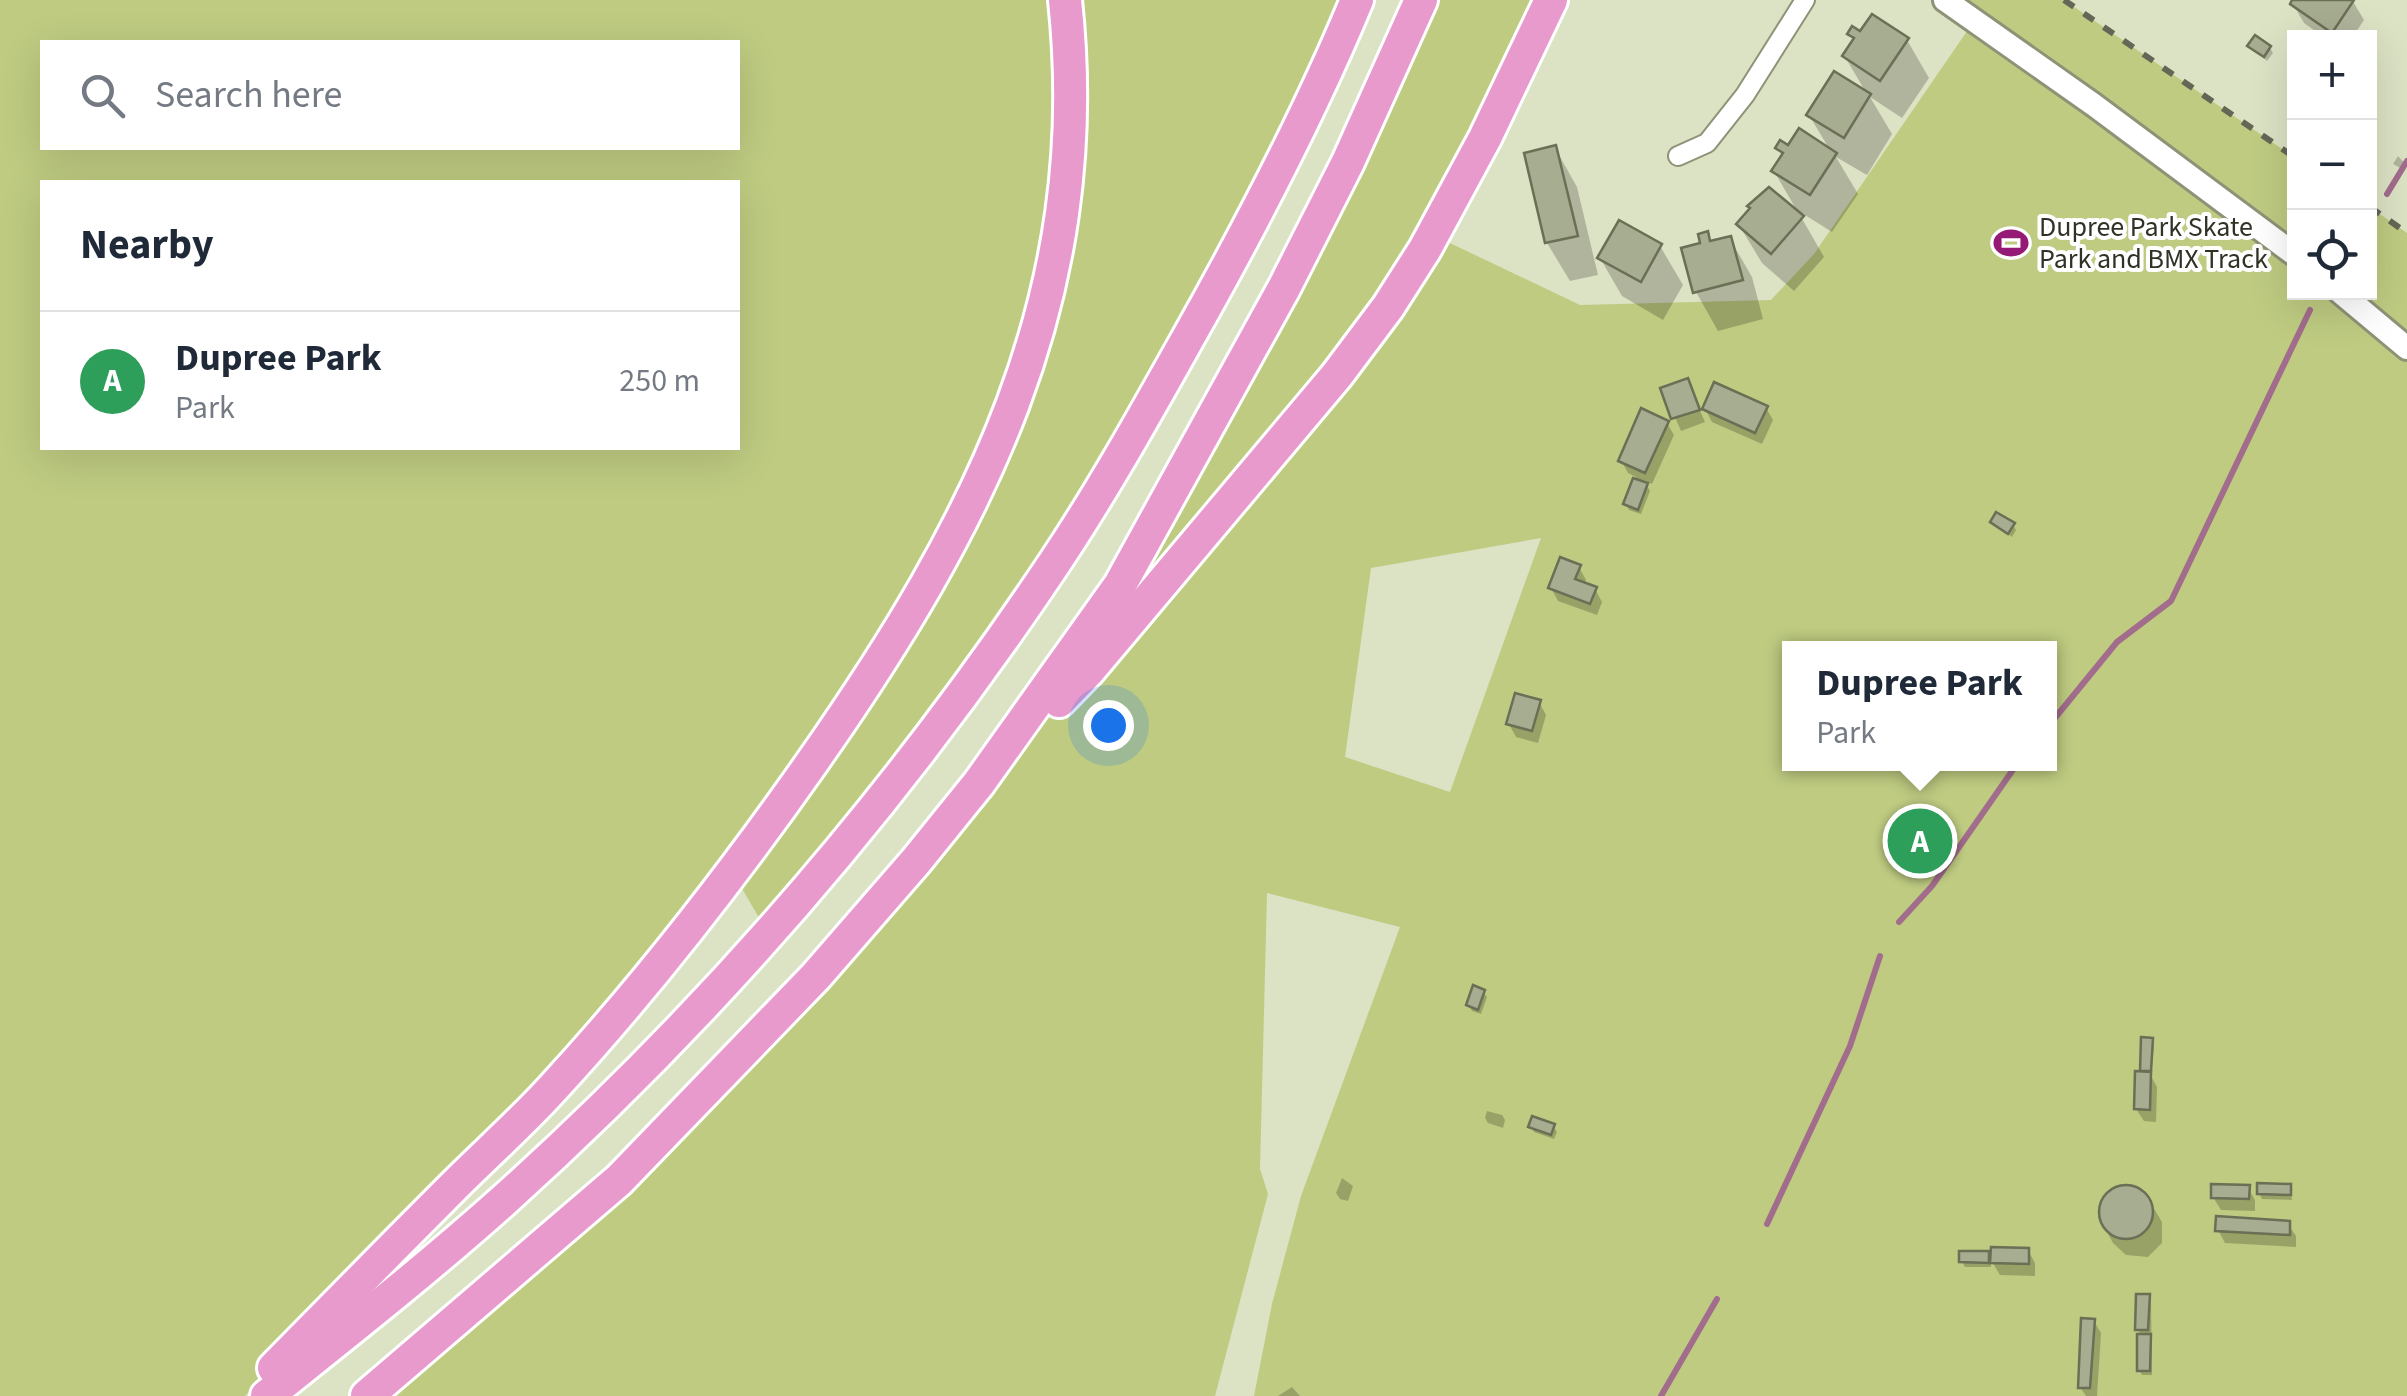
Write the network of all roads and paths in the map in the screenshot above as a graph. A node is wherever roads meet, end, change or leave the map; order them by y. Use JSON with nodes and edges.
{"nodes":[{"id":1,"x":1065,"y":0,"type":"edge"},
{"id":2,"x":1357,"y":0,"type":"edge"},
{"id":3,"x":1421,"y":0,"type":"edge"},
{"id":4,"x":1551,"y":0,"type":"edge"},
{"id":5,"x":1805,"y":0,"type":"edge"},
{"id":6,"x":1945,"y":0,"type":"edge"},
{"id":7,"x":1678,"y":156,"type":"dead end"},
{"id":8,"x":2287,"y":249,"type":"edge"},
{"id":9,"x":2350,"y":300,"type":"edge"},
{"id":10,"x":2407,"y":348,"type":"edge"},
{"id":11,"x":980,"y":783,"type":"junction"},
{"id":12,"x":246,"y":1396,"type":"edge"},
{"id":13,"x":267,"y":1396,"type":"edge"},
{"id":14,"x":367,"y":1396,"type":"edge"}],
"edges":[{"from":1,"to":12,"type":"highway"},
{"from":2,"to":13,"type":"highway"},
{"from":3,"to":11,"type":"highway"},
{"from":4,"to":11,"type":"highway"},
{"from":5,"to":7,"type":"street"},
{"from":6,"to":8,"type":"street"},
{"from":9,"to":10,"type":"street"},
{"from":11,"to":14,"type":"highway"}]}
